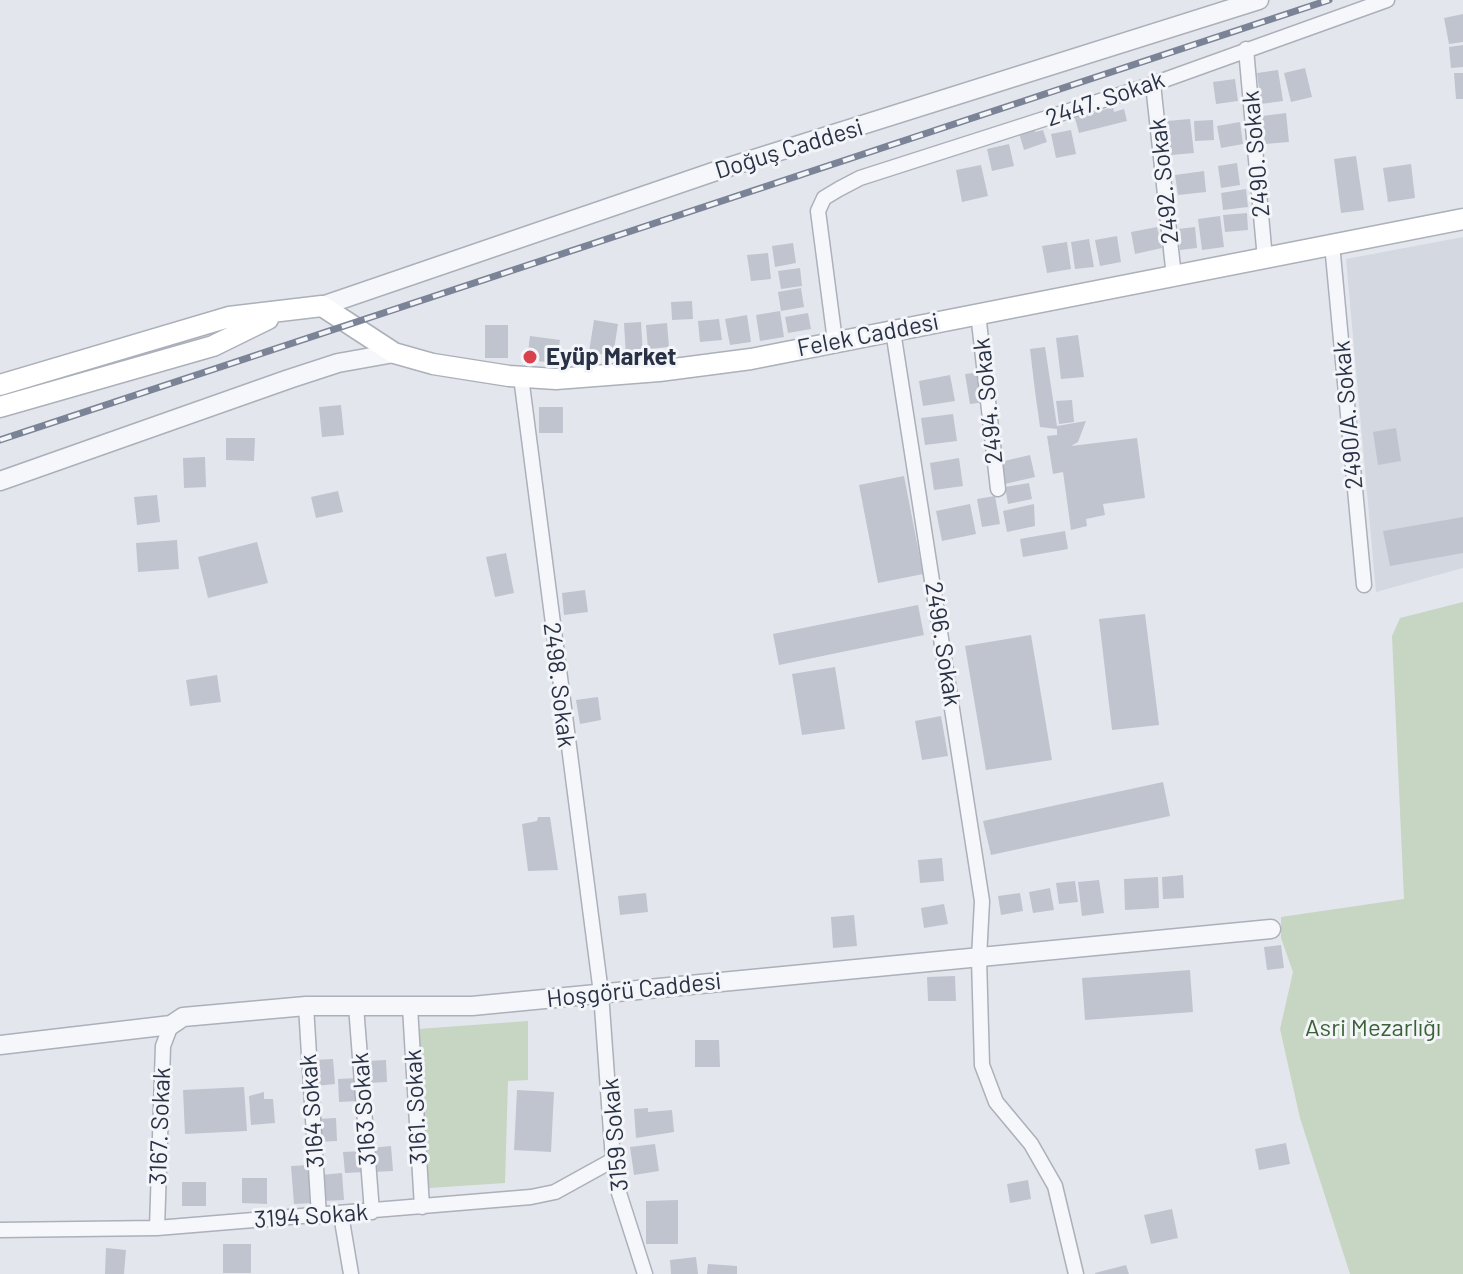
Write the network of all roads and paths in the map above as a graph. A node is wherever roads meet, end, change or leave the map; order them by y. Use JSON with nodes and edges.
{"nodes":[{"id":1,"x":1259,"y":0,"type":"edge"},
{"id":2,"x":1387,"y":0,"type":"edge"},
{"id":3,"x":1246,"y":49,"type":"junction"},
{"id":4,"x":1153,"y":84,"type":"junction"},
{"id":5,"x":1463,"y":219,"type":"edge"},
{"id":6,"x":1332,"y":244,"type":"junction"},
{"id":7,"x":1265,"y":259,"type":"junction"},
{"id":8,"x":1174,"y":277,"type":"junction"},
{"id":9,"x":322,"y":306,"type":"junction"},
{"id":10,"x":283,"y":312,"type":"junction"},
{"id":11,"x":978,"y":313,"type":"junction"},
{"id":12,"x":893,"y":331,"type":"junction"},
{"id":13,"x":835,"y":341,"type":"junction"},
{"id":14,"x":394,"y":353,"type":"junction"},
{"id":15,"x":521,"y":377,"type":"junction"},
{"id":16,"x":0,"y":385,"type":"edge"},
{"id":17,"x":0,"y":407,"type":"edge"},
{"id":18,"x":0,"y":481,"type":"edge"},
{"id":19,"x":998,"y":489,"type":"dead end"},
{"id":20,"x":1364,"y":585,"type":"dead end"},
{"id":21,"x":1271,"y":929,"type":"dead end"},
{"id":22,"x":979,"y":958,"type":"junction"},
{"id":23,"x":601,"y":993,"type":"junction"},
{"id":24,"x":306,"y":1006,"type":"junction"},
{"id":25,"x":356,"y":1006,"type":"junction"},
{"id":26,"x":410,"y":1007,"type":"junction"},
{"id":27,"x":171,"y":1025,"type":"junction"},
{"id":28,"x":0,"y":1045,"type":"edge"},
{"id":29,"x":613,"y":1160,"type":"junction"},
{"id":30,"x":422,"y":1207,"type":"junction"},
{"id":31,"x":372,"y":1212,"type":"junction"},
{"id":32,"x":341,"y":1215,"type":"junction"},
{"id":33,"x":319,"y":1216,"type":"junction"},
{"id":34,"x":157,"y":1228,"type":"junction"},
{"id":35,"x":0,"y":1230,"type":"edge"},
{"id":36,"x":351,"y":1274,"type":"edge"},
{"id":37,"x":645,"y":1274,"type":"edge"},
{"id":38,"x":1076,"y":1274,"type":"edge"}],
"edges":[{"from":1,"to":9,"type":"street","name":"Doğuş Caddesi"},
{"from":2,"to":3,"type":"street","name":"2447. Sokak"},
{"from":3,"to":4,"type":"street","name":"2447. Sokak"},
{"from":3,"to":7,"type":"street","name":"2490. Sokak"},
{"from":4,"to":8,"type":"street","name":"2492. Sokak"},
{"from":4,"to":13,"type":"street","name":"2447. Sokak"},
{"from":5,"to":6,"type":"main road","name":"Felek Caddesi"},
{"from":6,"to":7,"type":"main road","name":"Felek Caddesi"},
{"from":6,"to":20,"type":"street","name":"2490/A. Sokak"},
{"from":7,"to":8,"type":"main road","name":"Felek Caddesi"},
{"from":8,"to":11,"type":"main road","name":"Felek Caddesi"},
{"from":9,"to":10,"type":"main road"},
{"from":9,"to":14,"type":"main road","name":"Felek Caddesi"},
{"from":10,"to":16,"type":"main road"},
{"from":10,"to":17,"type":"main road"},
{"from":11,"to":12,"type":"main road","name":"Felek Caddesi"},
{"from":11,"to":19,"type":"street","name":"2494. Sokak"},
{"from":12,"to":13,"type":"main road","name":"Felek Caddesi"},
{"from":12,"to":22,"type":"street","name":"2496. Sokak"},
{"from":13,"to":15,"type":"main road","name":"Felek Caddesi"},
{"from":14,"to":15,"type":"main road","name":"Felek Caddesi"},
{"from":14,"to":18,"type":"street"},
{"from":15,"to":23,"type":"street","name":"2498. Sokak"},
{"from":21,"to":22,"type":"street","name":"Hoşgörü Caddesi"},
{"from":22,"to":23,"type":"street","name":"Hoşgörü Caddesi"},
{"from":22,"to":38,"type":"street","name":"2496. Sokak"},
{"from":23,"to":26,"type":"street","name":"Hoşgörü Caddesi"},
{"from":23,"to":29,"type":"street","name":"3159 Sokak"},
{"from":24,"to":25,"type":"street","name":"Hoşgörü Caddesi"},
{"from":24,"to":27,"type":"street","name":"Hoşgörü Caddesi"},
{"from":24,"to":33,"type":"street","name":"3164 Sokak"},
{"from":25,"to":26,"type":"street","name":"Hoşgörü Caddesi"},
{"from":25,"to":31,"type":"street","name":"3163 Sokak"},
{"from":26,"to":30,"type":"street","name":"3161. Sokak"},
{"from":27,"to":28,"type":"street","name":"Hoşgörü Caddesi"},
{"from":27,"to":34,"type":"street","name":"3167. Sokak"},
{"from":29,"to":30,"type":"street","name":"3194 Sokak"},
{"from":29,"to":37,"type":"street","name":"3159 Sokak"},
{"from":30,"to":31,"type":"street","name":"3194 Sokak"},
{"from":31,"to":32,"type":"street","name":"3194 Sokak"},
{"from":32,"to":33,"type":"street","name":"3194 Sokak"},
{"from":32,"to":36,"type":"street"},
{"from":33,"to":34,"type":"street","name":"3194 Sokak"},
{"from":34,"to":35,"type":"street","name":"3194 Sokak"}]}
